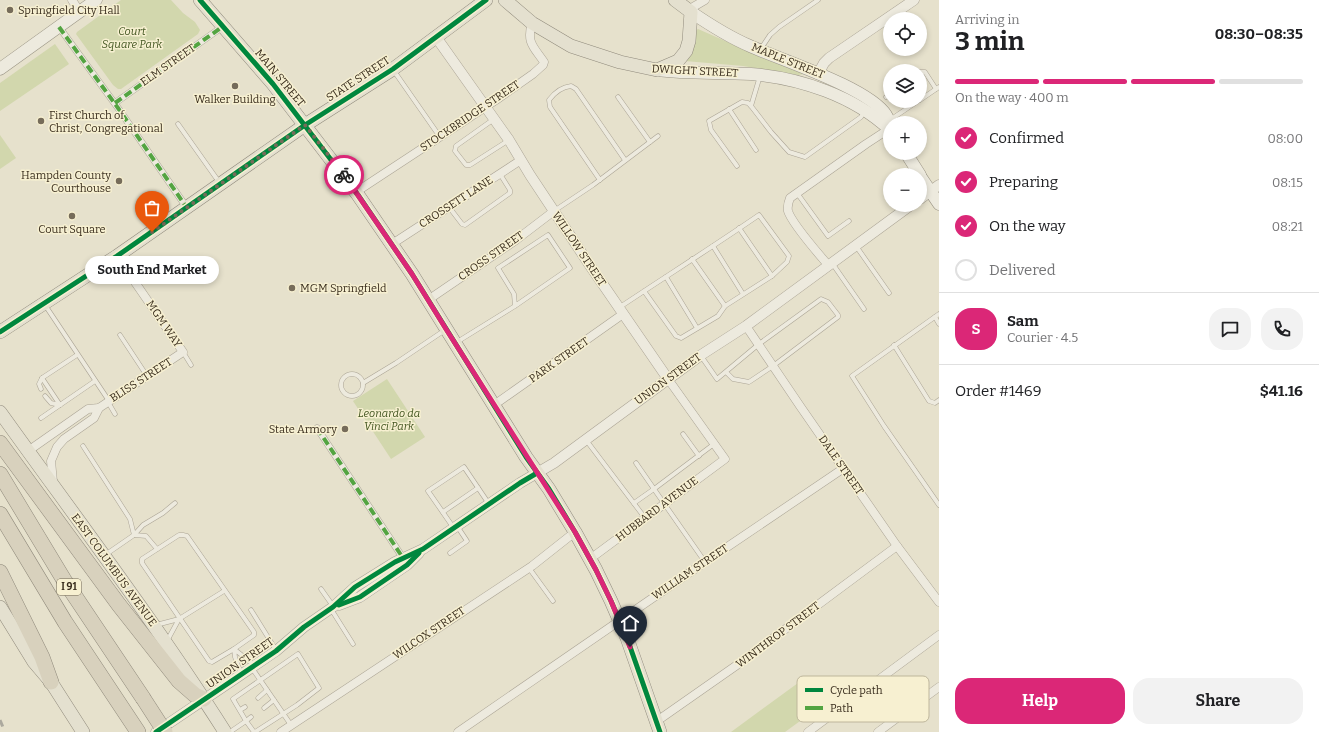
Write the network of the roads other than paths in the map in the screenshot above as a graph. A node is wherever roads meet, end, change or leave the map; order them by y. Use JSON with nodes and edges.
{"nodes":[{"id":1,"x":72,"y":0,"type":"edge"},
{"id":2,"x":96,"y":0,"type":"edge"},
{"id":3,"x":200,"y":0,"type":"edge"},
{"id":4,"x":486,"y":0,"type":"edge"},
{"id":5,"x":505,"y":0,"type":"edge"},
{"id":6,"x":675,"y":0,"type":"edge"},
{"id":7,"x":705,"y":0,"type":"edge"},
{"id":8,"x":818,"y":0,"type":"edge"},
{"id":9,"x":914,"y":0,"type":"edge"},
{"id":10,"x":690,"y":11,"type":"junction"},
{"id":11,"x":80,"y":12,"type":"junction"},
{"id":12,"x":532,"y":24,"type":"junction"},
{"id":13,"x":222,"y":26,"type":"junction"},
{"id":14,"x":59,"y":27,"type":"junction"},
{"id":15,"x":436,"y":37,"type":"junction"},
{"id":16,"x":760,"y":50,"type":"junction"},
{"id":17,"x":0,"y":69,"type":"edge"},
{"id":18,"x":392,"y":69,"type":"junction"},
{"id":19,"x":657,"y":70,"type":"junction"},
{"id":20,"x":818,"y":74,"type":"junction"},
{"id":21,"x":760,"y":75,"type":"junction"},
{"id":22,"x":927,"y":75,"type":"edge"},
{"id":23,"x":937,"y":88,"type":"edge"},
{"id":24,"x":927,"y":95,"type":"edge"},
{"id":25,"x":618,"y":97,"type":"dead end"},
{"id":26,"x":114,"y":103,"type":"junction"},
{"id":27,"x":486,"y":106,"type":"junction"},
{"id":28,"x":751,"y":106,"type":"junction"},
{"id":29,"x":910,"y":108,"type":"edge"},
{"id":30,"x":729,"y":109,"type":"junction"},
{"id":31,"x":865,"y":112,"type":"junction"},
{"id":32,"x":885,"y":116,"type":"edge"},
{"id":33,"x":901,"y":116,"type":"edge"},
{"id":34,"x":494,"y":118,"type":"junction"},
{"id":35,"x":883,"y":123,"type":"edge"},
{"id":36,"x":178,"y":124,"type":"dead end"},
{"id":37,"x":305,"y":125,"type":"junction"},
{"id":38,"x":883,"y":131,"type":"edge"},
{"id":39,"x":658,"y":136,"type":"dead end"},
{"id":40,"x":440,"y":137,"type":"junction"},
{"id":41,"x":509,"y":140,"type":"junction"},
{"id":42,"x":650,"y":142,"type":"junction"},
{"id":43,"x":756,"y":150,"type":"dead end"},
{"id":44,"x":521,"y":160,"type":"junction"},
{"id":45,"x":625,"y":160,"type":"junction"},
{"id":46,"x":737,"y":166,"type":"dead end"},
{"id":47,"x":500,"y":174,"type":"junction"},
{"id":48,"x":600,"y":180,"type":"junction"},
{"id":49,"x":220,"y":184,"type":"junction"},
{"id":50,"x":356,"y":192,"type":"junction"},
{"id":51,"x":796,"y":192,"type":"junction"},
{"id":52,"x":930,"y":192,"type":"edge"},
{"id":53,"x":939,"y":204,"type":"edge"},
{"id":54,"x":449,"y":207,"type":"junction"},
{"id":55,"x":187,"y":208,"type":"junction"},
{"id":56,"x":554,"y":211,"type":"junction"},
{"id":57,"x":901,"y":212,"type":"edge"},
{"id":58,"x":850,"y":221,"type":"dead end"},
{"id":59,"x":740,"y":228,"type":"junction"},
{"id":60,"x":392,"y":244,"type":"junction"},
{"id":61,"x":856,"y":245,"type":"junction"},
{"id":62,"x":713,"y":246,"type":"junction"},
{"id":63,"x":118,"y":256,"type":"junction"},
{"id":64,"x":692,"y":259,"type":"junction"},
{"id":65,"x":829,"y":264,"type":"junction"},
{"id":66,"x":772,"y":276,"type":"junction"},
{"id":67,"x":666,"y":277,"type":"junction"},
{"id":68,"x":644,"y":291,"type":"junction"},
{"id":69,"x":889,"y":292,"type":"dead end"},
{"id":70,"x":743,"y":294,"type":"junction"},
{"id":71,"x":428,"y":300,"type":"junction"},
{"id":72,"x":44,"y":304,"type":"junction"},
{"id":73,"x":515,"y":306,"type":"junction"},
{"id":74,"x":725,"y":306,"type":"junction"},
{"id":75,"x":864,"y":309,"type":"dead end"},
{"id":76,"x":621,"y":311,"type":"junction"},
{"id":77,"x":937,"y":316,"type":"edge"},
{"id":78,"x":939,"y":324,"type":"edge"},
{"id":79,"x":746,"y":326,"type":"junction"},
{"id":80,"x":697,"y":328,"type":"junction"},
{"id":81,"x":446,"y":329,"type":"junction"},
{"id":82,"x":0,"y":332,"type":"edge"},
{"id":83,"x":120,"y":335,"type":"dead end"},
{"id":84,"x":455,"y":344,"type":"junction"},
{"id":85,"x":759,"y":344,"type":"junction"},
{"id":86,"x":894,"y":345,"type":"junction"},
{"id":87,"x":184,"y":352,"type":"junction"},
{"id":88,"x":77,"y":354,"type":"junction"},
{"id":89,"x":701,"y":356,"type":"junction"},
{"id":90,"x":191,"y":365,"type":"dead end"},
{"id":91,"x":773,"y":366,"type":"junction"},
{"id":92,"x":726,"y":372,"type":"junction"},
{"id":93,"x":147,"y":376,"type":"junction"},
{"id":94,"x":42,"y":378,"type":"junction"},
{"id":95,"x":668,"y":379,"type":"junction"},
{"id":96,"x":95,"y":381,"type":"junction"},
{"id":97,"x":363,"y":383,"type":"junction"},
{"id":98,"x":41,"y":389,"type":"dead end"},
{"id":99,"x":46,"y":396,"type":"dead end"},
{"id":100,"x":939,"y":400,"type":"edge"},
{"id":101,"x":109,"y":402,"type":"junction"},
{"id":102,"x":494,"y":405,"type":"junction"},
{"id":103,"x":60,"y":406,"type":"junction"},
{"id":104,"x":99,"y":408,"type":"junction"},
{"id":105,"x":0,"y":412,"type":"edge"},
{"id":106,"x":115,"y":414,"type":"dead end"},
{"id":107,"x":41,"y":418,"type":"dead end"},
{"id":108,"x":317,"y":428,"type":"dead end"},
{"id":109,"x":683,"y":434,"type":"dead end"},
{"id":110,"x":586,"y":440,"type":"junction"},
{"id":111,"x":0,"y":443,"type":"edge"},
{"id":112,"x":714,"y":444,"type":"junction"},
{"id":113,"x":83,"y":446,"type":"dead end"},
{"id":114,"x":28,"y":451,"type":"junction"},
{"id":115,"x":699,"y":456,"type":"junction"},
{"id":116,"x":725,"y":459,"type":"joint"},
{"id":117,"x":636,"y":463,"type":"dead end"},
{"id":118,"x":844,"y":468,"type":"junction"},
{"id":119,"x":537,"y":473,"type":"junction"},
{"id":120,"x":0,"y":474,"type":"edge"},
{"id":121,"x":53,"y":486,"type":"junction"},
{"id":122,"x":478,"y":488,"type":"junction"},
{"id":123,"x":654,"y":489,"type":"junction"},
{"id":124,"x":175,"y":502,"type":"dead end"},
{"id":125,"x":665,"y":503,"type":"junction"},
{"id":126,"x":489,"y":504,"type":"junction"},
{"id":127,"x":634,"y":504,"type":"junction"},
{"id":128,"x":939,"y":505,"type":"edge"},
{"id":129,"x":443,"y":512,"type":"junction"},
{"id":130,"x":0,"y":514,"type":"edge"},
{"id":131,"x":645,"y":518,"type":"junction"},
{"id":132,"x":455,"y":527,"type":"junction"},
{"id":133,"x":575,"y":532,"type":"junction"},
{"id":134,"x":134,"y":535,"type":"junction"},
{"id":135,"x":898,"y":546,"type":"junction"},
{"id":136,"x":157,"y":549,"type":"junction"},
{"id":137,"x":423,"y":549,"type":"junction"},
{"id":138,"x":450,"y":553,"type":"dead end"},
{"id":139,"x":105,"y":556,"type":"junction"},
{"id":140,"x":403,"y":558,"type":"junction"},
{"id":141,"x":590,"y":559,"type":"junction"},
{"id":142,"x":705,"y":562,"type":"junction"},
{"id":143,"x":528,"y":568,"type":"junction"},
{"id":144,"x":0,"y":572,"type":"edge"},
{"id":145,"x":321,"y":589,"type":"dead end"},
{"id":146,"x":224,"y":591,"type":"junction"},
{"id":147,"x":553,"y":601,"type":"dead end"},
{"id":148,"x":939,"y":602,"type":"edge"},
{"id":149,"x":0,"y":607,"type":"edge"},
{"id":150,"x":332,"y":608,"type":"junction"},
{"id":151,"x":251,"y":610,"type":"dead end"},
{"id":152,"x":179,"y":619,"type":"junction"},
{"id":153,"x":620,"y":620,"type":"junction"},
{"id":154,"x":154,"y":625,"type":"junction"},
{"id":155,"x":939,"y":635,"type":"edge"},
{"id":156,"x":166,"y":643,"type":"junction"},
{"id":157,"x":353,"y":644,"type":"dead end"},
{"id":158,"x":234,"y":650,"type":"junction"},
{"id":159,"x":276,"y":651,"type":"junction"},
{"id":160,"x":253,"y":667,"type":"junction"},
{"id":161,"x":242,"y":674,"type":"junction"},
{"id":162,"x":885,"y":676,"type":"edge"},
{"id":163,"x":260,"y":680,"type":"junction"},
{"id":164,"x":51,"y":682,"type":"junction"},
{"id":165,"x":939,"y":687,"type":"edge"},
{"id":166,"x":267,"y":690,"type":"junction"},
{"id":167,"x":929,"y":694,"type":"edge"},
{"id":168,"x":258,"y":698,"type":"dead end"},
{"id":169,"x":204,"y":699,"type":"junction"},
{"id":170,"x":274,"y":700,"type":"junction"},
{"id":171,"x":245,"y":707,"type":"dead end"},
{"id":172,"x":264,"y":708,"type":"dead end"},
{"id":173,"x":240,"y":710,"type":"junction"},
{"id":174,"x":283,"y":714,"type":"junction"},
{"id":175,"x":252,"y":717,"type":"dead end"},
{"id":176,"x":246,"y":721,"type":"junction"},
{"id":177,"x":824,"y":722,"type":"edge"},
{"id":178,"x":892,"y":722,"type":"edge"},
{"id":179,"x":658,"y":727,"type":"edge"},
{"id":180,"x":287,"y":729,"type":"edge"},
{"id":181,"x":812,"y":731,"type":"edge"},
{"id":182,"x":83,"y":732,"type":"edge"},
{"id":183,"x":138,"y":732,"type":"edge"},
{"id":184,"x":156,"y":732,"type":"edge"},
{"id":185,"x":165,"y":732,"type":"edge"},
{"id":186,"x":225,"y":732,"type":"edge"},
{"id":187,"x":230,"y":732,"type":"edge"},
{"id":188,"x":255,"y":732,"type":"edge"},
{"id":189,"x":458,"y":732,"type":"edge"},
{"id":190,"x":878,"y":732,"type":"edge"}],
"edges":[{"from":1,"to":11,"type":"street"},
{"from":2,"to":11,"type":"main road"},
{"from":3,"to":13,"type":"main road","name":"MAIN STREET"},
{"from":4,"to":15,"type":"main road","name":"STATE STREET"},
{"from":5,"to":12,"type":"main road","name":"DWIGHT STREET"},
{"from":6,"to":10,"type":"main road","name":"MAPLE STREET"},
{"from":7,"to":10,"type":"street"},
{"from":8,"to":16,"type":"lane"},
{"from":9,"to":20,"type":"street"},
{"from":10,"to":16,"type":"main road","name":"MAPLE STREET"},
{"from":10,"to":19,"type":"main road"},
{"from":11,"to":14,"type":"main road"},
{"from":12,"to":19,"type":"main road","name":"DWIGHT STREET"},
{"from":12,"to":27,"type":"street","name":"STOCKBRIDGE STREET"},
{"from":13,"to":26,"type":"street","name":"ELM STREET"},
{"from":13,"to":37,"type":"main road","name":"MAIN STREET"},
{"from":14,"to":17,"type":"main road"},
{"from":14,"to":26,"type":"street"},
{"from":15,"to":18,"type":"main road","name":"STATE STREET"},
{"from":15,"to":27,"type":"street","name":"WILLOW STREET"},
{"from":16,"to":20,"type":"main road","name":"MAPLE STREET"},
{"from":18,"to":37,"type":"main road","name":"STATE STREET"},
{"from":18,"to":40,"type":"lane"},
{"from":19,"to":21,"type":"main road","name":"DWIGHT STREET"},
{"from":20,"to":32,"type":"main road","name":"MAPLE STREET"},
{"from":21,"to":28,"type":"lane"},
{"from":21,"to":31,"type":"main road","name":"DWIGHT STREET"},
{"from":22,"to":23,"type":"lane"},
{"from":23,"to":24,"type":"lane"},
{"from":25,"to":42,"type":"lane"},
{"from":26,"to":55,"type":"street"},
{"from":27,"to":34,"type":"street","name":"WILLOW STREET"},
{"from":27,"to":40,"type":"street","name":"STOCKBRIDGE STREET"},
{"from":28,"to":30,"type":"lane"},
{"from":28,"to":31,"type":"lane"},
{"from":29,"to":33,"type":"lane"},
{"from":30,"to":43,"type":"lane"},
{"from":30,"to":46,"type":"lane"},
{"from":31,"to":35,"type":"main road","name":"DWIGHT STREET"},
{"from":34,"to":41,"type":"street","name":"WILLOW STREET"},
{"from":34,"to":41,"type":"lane"},
{"from":36,"to":49,"type":"lane"},
{"from":37,"to":49,"type":"main road","name":"STATE STREET"},
{"from":37,"to":50,"type":"main road","name":"MAIN STREET"},
{"from":38,"to":51,"type":"street"},
{"from":39,"to":42,"type":"lane"},
{"from":40,"to":50,"type":"street","name":"STOCKBRIDGE STREET"},
{"from":41,"to":44,"type":"street","name":"WILLOW STREET"},
{"from":42,"to":45,"type":"lane"},
{"from":44,"to":47,"type":"street","name":"CROSSETT LANE"},
{"from":44,"to":56,"type":"street","name":"WILLOW STREET"},
{"from":45,"to":48,"type":"lane"},
{"from":45,"to":48,"type":"lane"},
{"from":47,"to":54,"type":"street","name":"CROSSETT LANE"},
{"from":47,"to":54,"type":"lane"},
{"from":48,"to":56,"type":"lane"},
{"from":49,"to":55,"type":"main road","name":"STATE STREET"},
{"from":50,"to":60,"type":"main road","name":"MAIN STREET"},
{"from":51,"to":58,"type":"lane"},
{"from":51,"to":65,"type":"street"},
{"from":52,"to":53,"type":"main road"},
{"from":54,"to":60,"type":"street","name":"CROSSETT LANE"},
{"from":55,"to":63,"type":"main road","name":"STATE STREET"},
{"from":56,"to":71,"type":"street","name":"CROSS STREET"},
{"from":56,"to":76,"type":"street","name":"WILLOW STREET"},
{"from":57,"to":61,"type":"street","name":"UNION STREET"},
{"from":59,"to":62,"type":"lane"},
{"from":59,"to":66,"type":"lane"},
{"from":59,"to":66,"type":"lane"},
{"from":60,"to":71,"type":"main road","name":"MAIN STREET"},
{"from":61,"to":65,"type":"street","name":"UNION STREET"},
{"from":61,"to":69,"type":"lane"},
{"from":62,"to":64,"type":"lane"},
{"from":62,"to":70,"type":"lane"},
{"from":63,"to":72,"type":"main road","name":"STATE STREET"},
{"from":63,"to":87,"type":"street","name":"MGM WAY"},
{"from":64,"to":67,"type":"lane"},
{"from":64,"to":74,"type":"lane"},
{"from":65,"to":75,"type":"lane"},
{"from":65,"to":79,"type":"street","name":"UNION STREET"},
{"from":66,"to":70,"type":"lane"},
{"from":67,"to":68,"type":"lane"},
{"from":67,"to":80,"type":"lane"},
{"from":68,"to":76,"type":"lane"},
{"from":68,"to":80,"type":"lane"},
{"from":70,"to":74,"type":"lane"},
{"from":71,"to":81,"type":"main road","name":"MAIN STREET"},
{"from":72,"to":82,"type":"main road","name":"STATE STREET"},
{"from":72,"to":88,"type":"lane"},
{"from":73,"to":73,"type":"lane"},
{"from":73,"to":84,"type":"lane"},
{"from":74,"to":80,"type":"lane"},
{"from":76,"to":95,"type":"street","name":"WILLOW STREET"},
{"from":76,"to":102,"type":"street","name":"PARK STREET"},
{"from":77,"to":78,"type":"lane"},
{"from":77,"to":86,"type":"lane"},
{"from":79,"to":85,"type":"street","name":"DALE STREET"},
{"from":79,"to":89,"type":"street","name":"UNION STREET"},
{"from":81,"to":84,"type":"main road","name":"MAIN STREET"},
{"from":81,"to":97,"type":"lane"},
{"from":83,"to":93,"type":"lane"},
{"from":84,"to":102,"type":"main road","name":"MAIN STREET"},
{"from":85,"to":91,"type":"street","name":"DALE STREET"},
{"from":85,"to":91,"type":"lane"},
{"from":85,"to":92,"type":"lane"},
{"from":86,"to":100,"type":"lane"},
{"from":86,"to":128,"type":"lane"},
{"from":87,"to":90,"type":"lane"},
{"from":87,"to":93,"type":"street","name":"BLISS STREET"},
{"from":88,"to":94,"type":"lane"},
{"from":88,"to":96,"type":"lane"},
{"from":89,"to":92,"type":"lane"},
{"from":89,"to":95,"type":"street","name":"UNION STREET"},
{"from":91,"to":92,"type":"lane"},
{"from":91,"to":118,"type":"street","name":"DALE STREET"},
{"from":93,"to":101,"type":"street","name":"BLISS STREET"},
{"from":94,"to":98,"type":"lane"},
{"from":94,"to":103,"type":"lane"},
{"from":95,"to":110,"type":"street","name":"UNION STREET"},
{"from":95,"to":112,"type":"street","name":"WILLOW STREET"},
{"from":96,"to":101,"type":"lane"},
{"from":96,"to":103,"type":"lane"},
{"from":97,"to":97,"type":"lane"},
{"from":99,"to":103,"type":"lane"},
{"from":101,"to":104,"type":"street","name":"BLISS STREET"},
{"from":101,"to":106,"type":"lane"},
{"from":102,"to":119,"type":"main road","name":"MAIN STREET"},
{"from":103,"to":107,"type":"lane"},
{"from":104,"to":114,"type":"street","name":"BLISS STREET"},
{"from":104,"to":121,"type":"street","name":"BLISS STREET"},
{"from":105,"to":114,"type":"main road","name":"EAST COLUMBUS AVENUE"},
{"from":108,"to":140,"type":"street"},
{"from":109,"to":115,"type":"lane"},
{"from":110,"to":119,"type":"street","name":"UNION STREET"},
{"from":110,"to":127,"type":"lane"},
{"from":111,"to":169,"type":"highway"},
{"from":112,"to":115,"type":"lane"},
{"from":112,"to":116,"type":"street","name":"WILLOW STREET"},
{"from":113,"to":134,"type":"lane"},
{"from":114,"to":121,"type":"main road","name":"EAST COLUMBUS AVENUE"},
{"from":115,"to":123,"type":"lane"},
{"from":116,"to":125,"type":"street","name":"HUBBARD AVENUE"},
{"from":117,"to":123,"type":"lane"},
{"from":118,"to":135,"type":"street","name":"DALE STREET"},
{"from":118,"to":142,"type":"street","name":"WILLIAM STREET"},
{"from":119,"to":126,"type":"street","name":"UNION STREET"},
{"from":119,"to":133,"type":"main road","name":"MAIN STREET"},
{"from":120,"to":185,"type":"highway","number":"I 91","bridge":true},
{"from":121,"to":139,"type":"main road","name":"EAST COLUMBUS AVENUE"},
{"from":122,"to":126,"type":"lane"},
{"from":122,"to":129,"type":"lane"},
{"from":122,"to":129,"type":"lane"},
{"from":123,"to":125,"type":"lane"},
{"from":123,"to":127,"type":"lane"},
{"from":124,"to":134,"type":"lane"},
{"from":125,"to":131,"type":"street","name":"HUBBARD AVENUE"},
{"from":125,"to":142,"type":"lane"},
{"from":126,"to":132,"type":"street","name":"UNION STREET"},
{"from":127,"to":131,"type":"lane"},
{"from":129,"to":132,"type":"lane"},
{"from":130,"to":183,"type":"highway","number":"I 91"},
{"from":131,"to":141,"type":"street","name":"HUBBARD AVENUE"},
{"from":132,"to":137,"type":"street","name":"UNION STREET"},
{"from":132,"to":138,"type":"lane"},
{"from":133,"to":141,"type":"main road","name":"MAIN STREET"},
{"from":133,"to":143,"type":"street","name":"WILCOX STREET"},
{"from":134,"to":136,"type":"lane"},
{"from":134,"to":139,"type":"lane"},
{"from":135,"to":148,"type":"street","name":"DALE STREET"},
{"from":135,"to":179,"type":"street","name":"WINTHROP STREET"},
{"from":136,"to":146,"type":"lane"},
{"from":136,"to":152,"type":"lane"},
{"from":137,"to":140,"type":"street","name":"UNION STREET"},
{"from":137,"to":150,"type":"street","name":"UNION STREET"},
{"from":139,"to":154,"type":"main road","name":"EAST COLUMBUS AVENUE"},
{"from":140,"to":150,"type":"street","name":"UNION STREET"},
{"from":141,"to":153,"type":"main road","name":"MAIN STREET"},
{"from":142,"to":153,"type":"street","name":"WILLIAM STREET"},
{"from":143,"to":147,"type":"lane"},
{"from":143,"to":180,"type":"street","name":"WILCOX STREET"},
{"from":144,"to":164,"type":"highway"},
{"from":145,"to":150,"type":"lane"},
{"from":146,"to":152,"type":"lane"},
{"from":146,"to":158,"type":"lane"},
{"from":149,"to":164,"type":"main road"},
{"from":150,"to":157,"type":"lane"},
{"from":150,"to":159,"type":"street","name":"UNION STREET"},
{"from":151,"to":159,"type":"lane"},
{"from":152,"to":154,"type":"lane"},
{"from":152,"to":156,"type":"lane"},
{"from":152,"to":158,"type":"lane"},
{"from":153,"to":179,"type":"main road","name":"MAIN STREET"},
{"from":153,"to":189,"type":"street","name":"WILLIAM STREET"},
{"from":154,"to":156,"type":"main road","name":"EAST COLUMBUS AVENUE"},
{"from":155,"to":162,"type":"street"},
{"from":156,"to":169,"type":"main road","name":"EAST COLUMBUS AVENUE"},
{"from":158,"to":160,"type":"lane"},
{"from":158,"to":161,"type":"lane"},
{"from":159,"to":160,"type":"street","name":"UNION STREET"},
{"from":160,"to":161,"type":"street","name":"UNION STREET"},
{"from":160,"to":163,"type":"lane"},
{"from":161,"to":169,"type":"street","name":"UNION STREET"},
{"from":163,"to":166,"type":"lane"},
{"from":163,"to":173,"type":"lane"},
{"from":163,"to":174,"type":"lane"},
{"from":164,"to":182,"type":"main road"},
{"from":165,"to":167,"type":"street"},
{"from":166,"to":168,"type":"lane"},
{"from":166,"to":170,"type":"lane"},
{"from":169,"to":184,"type":"street","name":"UNION STREET"},
{"from":169,"to":186,"type":"main road","name":"EAST COLUMBUS AVENUE"},
{"from":170,"to":172,"type":"lane"},
{"from":170,"to":174,"type":"lane"},
{"from":171,"to":173,"type":"lane"},
{"from":173,"to":176,"type":"lane"},
{"from":174,"to":180,"type":"lane"},
{"from":174,"to":188,"type":"lane"},
{"from":175,"to":176,"type":"lane"},
{"from":176,"to":187,"type":"lane"},
{"from":176,"to":188,"type":"lane"},
{"from":177,"to":181,"type":"street"},
{"from":178,"to":190,"type":"street"}]}
